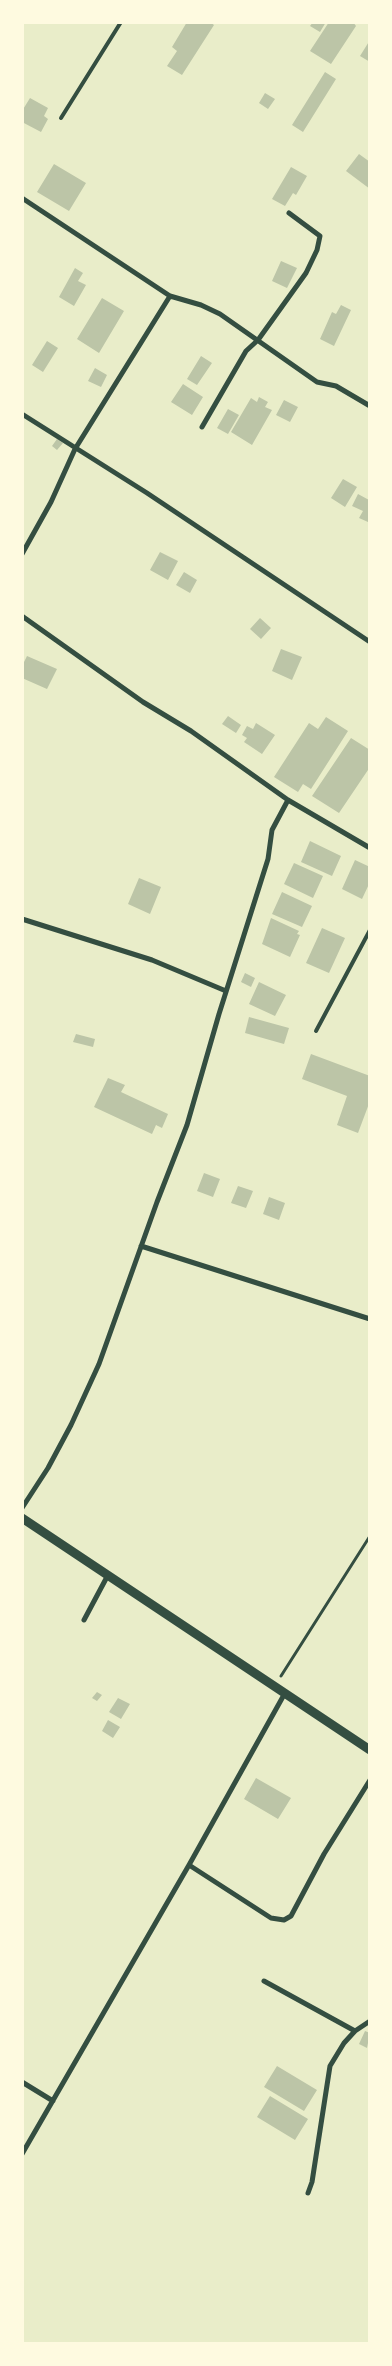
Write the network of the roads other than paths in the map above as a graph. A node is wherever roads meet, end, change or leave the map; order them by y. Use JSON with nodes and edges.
{"nodes":[{"id":1,"x":121,"y":22,"type":"edge"},
{"id":2,"x":61,"y":118,"type":"dead end"},
{"id":3,"x":22,"y":198,"type":"edge"},
{"id":4,"x":290,"y":213,"type":"dead end"},
{"id":5,"x":170,"y":296,"type":"junction"},
{"id":6,"x":258,"y":340,"type":"junction"},
{"id":7,"x":370,"y":406,"type":"edge"},
{"id":8,"x":22,"y":414,"type":"edge"},
{"id":9,"x":202,"y":427,"type":"dead end"},
{"id":10,"x":75,"y":449,"type":"junction"},
{"id":11,"x":22,"y":554,"type":"edge"},
{"id":12,"x":22,"y":616,"type":"edge"},
{"id":13,"x":370,"y":642,"type":"edge"},
{"id":14,"x":288,"y":800,"type":"junction"},
{"id":15,"x":370,"y":848,"type":"edge"},
{"id":16,"x":22,"y":919,"type":"edge"},
{"id":17,"x":370,"y":930,"type":"edge"},
{"id":18,"x":226,"y":991,"type":"junction"},
{"id":19,"x":316,"y":1031,"type":"dead end"},
{"id":20,"x":141,"y":1246,"type":"junction"},
{"id":21,"x":370,"y":1319,"type":"edge"},
{"id":22,"x":22,"y":1508,"type":"edge"},
{"id":23,"x":22,"y":1518,"type":"edge"},
{"id":24,"x":108,"y":1575,"type":"junction"},
{"id":25,"x":84,"y":1620,"type":"dead end"},
{"id":26,"x":285,"y":1694,"type":"junction"},
{"id":27,"x":370,"y":1750,"type":"edge"},
{"id":28,"x":370,"y":1780,"type":"edge"},
{"id":29,"x":189,"y":1865,"type":"junction"},
{"id":30,"x":264,"y":1981,"type":"dead end"},
{"id":31,"x":369,"y":2022,"type":"edge"},
{"id":32,"x":355,"y":2031,"type":"junction"},
{"id":33,"x":22,"y":2082,"type":"edge"},
{"id":34,"x":53,"y":2101,"type":"junction"},
{"id":35,"x":22,"y":2154,"type":"edge"},
{"id":36,"x":308,"y":2193,"type":"dead end"}],
"edges":[{"from":1,"to":2,"type":"lane"},
{"from":3,"to":5,"type":"street"},
{"from":4,"to":6,"type":"street"},
{"from":5,"to":6,"type":"street"},
{"from":5,"to":10,"type":"street"},
{"from":6,"to":7,"type":"street"},
{"from":6,"to":9,"type":"street"},
{"from":8,"to":10,"type":"street"},
{"from":10,"to":11,"type":"street"},
{"from":10,"to":13,"type":"street"},
{"from":12,"to":14,"type":"street"},
{"from":14,"to":15,"type":"street"},
{"from":14,"to":18,"type":"street"},
{"from":16,"to":18,"type":"street"},
{"from":17,"to":19,"type":"lane"},
{"from":18,"to":20,"type":"street"},
{"from":20,"to":21,"type":"street"},
{"from":20,"to":22,"type":"street"},
{"from":23,"to":24,"type":"street"},
{"from":24,"to":25,"type":"street"},
{"from":24,"to":26,"type":"street"},
{"from":26,"to":27,"type":"street"},
{"from":26,"to":29,"type":"street"},
{"from":28,"to":29,"type":"street"},
{"from":29,"to":34,"type":"street"},
{"from":30,"to":32,"type":"street"},
{"from":31,"to":32,"type":"street"},
{"from":32,"to":36,"type":"street"},
{"from":33,"to":34,"type":"street"},
{"from":34,"to":35,"type":"street"}]}
